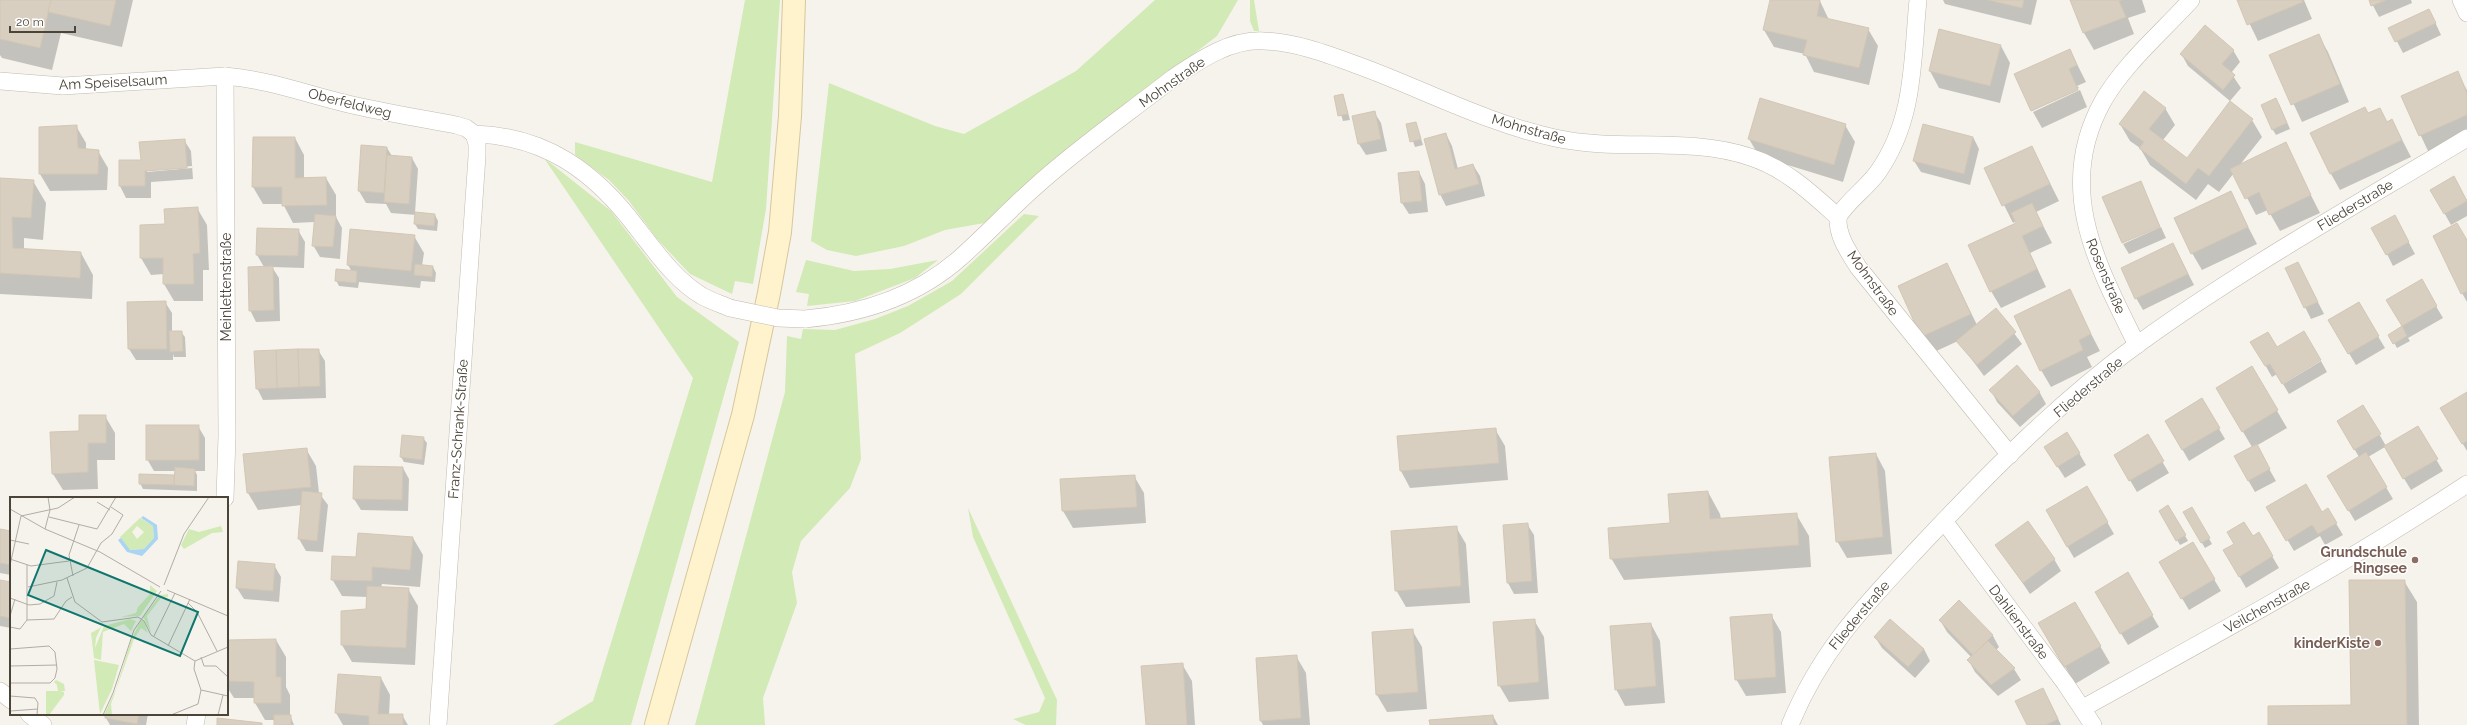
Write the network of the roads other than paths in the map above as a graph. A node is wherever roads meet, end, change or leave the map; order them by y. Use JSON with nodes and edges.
{"nodes":[{"id":1,"x":794,"y":0,"type":"edge"},
{"id":2,"x":1918,"y":0,"type":"edge"},
{"id":3,"x":2191,"y":0,"type":"edge"},
{"id":4,"x":2461,"y":0,"type":"edge"},
{"id":5,"x":2467,"y":13,"type":"edge"},
{"id":6,"x":225,"y":76,"type":"junction"},
{"id":7,"x":0,"y":81,"type":"edge"},
{"id":8,"x":474,"y":134,"type":"junction"},
{"id":9,"x":2467,"y":138,"type":"edge"},
{"id":10,"x":1838,"y":217,"type":"junction"},
{"id":11,"x":730,"y":308,"type":"joint"},
{"id":12,"x":2137,"y":345,"type":"junction"},
{"id":13,"x":2010,"y":455,"type":"junction"},
{"id":14,"x":2467,"y":484,"type":"edge"},
{"id":15,"x":225,"y":497,"type":"edge"},
{"id":16,"x":1944,"y":521,"type":"junction"},
{"id":17,"x":0,"y":691,"type":"edge"},
{"id":18,"x":10,"y":699,"type":"edge"},
{"id":19,"x":2083,"y":708,"type":"junction"},
{"id":20,"x":30,"y":715,"type":"edge"},
{"id":21,"x":197,"y":715,"type":"edge"},
{"id":22,"x":43,"y":725,"type":"edge"},
{"id":23,"x":195,"y":725,"type":"edge"},
{"id":24,"x":438,"y":725,"type":"edge"},
{"id":25,"x":656,"y":725,"type":"edge"},
{"id":26,"x":1790,"y":725,"type":"edge"},
{"id":27,"x":2092,"y":725,"type":"edge"}],
"edges":[{"from":1,"to":25,"type":"main road"},
{"from":2,"to":10,"type":"street"},
{"from":3,"to":12,"type":"street","name":"Rosenstraße"},
{"from":4,"to":5,"type":"street"},
{"from":6,"to":7,"type":"street","name":"Am Speiselsaum"},
{"from":6,"to":8,"type":"street","name":"Oberfeldweg"},
{"from":6,"to":15,"type":"street","name":"Meinlettenstraße"},
{"from":8,"to":11,"type":"street","name":"Oberfeldweg"},
{"from":8,"to":24,"type":"street","name":"Franz-Schrank-Straße"},
{"from":9,"to":12,"type":"street","name":"Fliederstraße"},
{"from":10,"to":11,"type":"street","name":"Mohnstraße","bridge":true},
{"from":10,"to":13,"type":"street","name":"Mohnstraße"},
{"from":12,"to":13,"type":"street","name":"Fliederstraße"},
{"from":13,"to":16,"type":"street","name":"Fliederstraße"},
{"from":14,"to":19,"type":"street","name":"Veilchenstraße"},
{"from":16,"to":19,"type":"street","name":"Dahlienstraße"},
{"from":16,"to":26,"type":"street","name":"Fliederstraße"},
{"from":17,"to":18,"type":"street"},
{"from":19,"to":27,"type":"street","name":"Dahlienstraße"},
{"from":20,"to":22,"type":"street"},
{"from":21,"to":23,"type":"street"}]}
